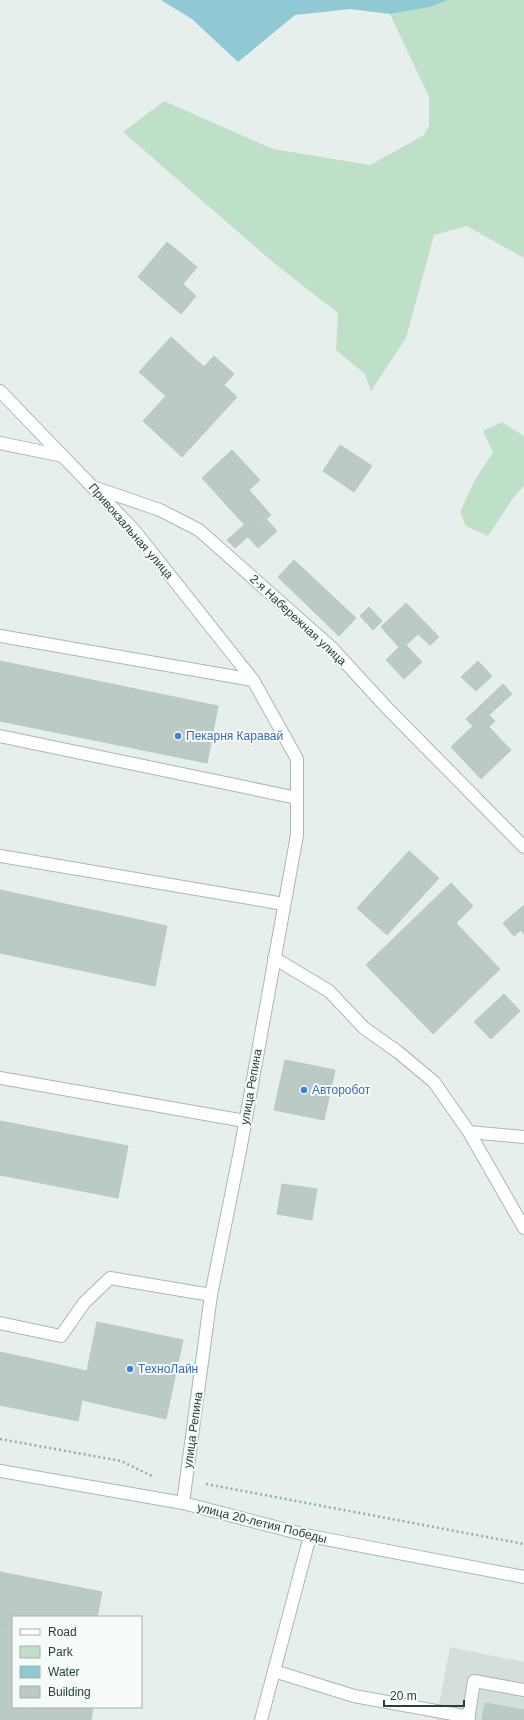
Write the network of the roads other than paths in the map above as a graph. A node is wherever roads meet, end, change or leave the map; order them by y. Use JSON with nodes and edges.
{"nodes":[{"id":1,"x":0,"y":391,"type":"edge"},
{"id":2,"x":0,"y":443,"type":"edge"},
{"id":3,"x":64,"y":456,"type":"junction"},
{"id":4,"x":93,"y":486,"type":"junction"},
{"id":5,"x":0,"y":636,"type":"edge"},
{"id":6,"x":253,"y":680,"type":"junction"},
{"id":7,"x":0,"y":736,"type":"edge"},
{"id":8,"x":297,"y":798,"type":"junction"},
{"id":9,"x":524,"y":848,"type":"edge"},
{"id":10,"x":0,"y":856,"type":"edge"},
{"id":11,"x":284,"y":904,"type":"junction"},
{"id":12,"x":274,"y":958,"type":"junction"},
{"id":13,"x":0,"y":1078,"type":"edge"},
{"id":14,"x":245,"y":1121,"type":"junction"},
{"id":15,"x":469,"y":1132,"type":"junction"},
{"id":16,"x":524,"y":1137,"type":"edge"},
{"id":17,"x":524,"y":1228,"type":"edge"},
{"id":18,"x":211,"y":1296,"type":"junction"},
{"id":19,"x":0,"y":1323,"type":"edge"},
{"id":20,"x":0,"y":1471,"type":"edge"},
{"id":21,"x":183,"y":1503,"type":"junction"},
{"id":22,"x":310,"y":1536,"type":"junction"},
{"id":23,"x":524,"y":1577,"type":"edge"},
{"id":24,"x":274,"y":1671,"type":"junction"},
{"id":25,"x":524,"y":1690,"type":"edge"},
{"id":26,"x":468,"y":1719,"type":"edge"},
{"id":27,"x":261,"y":1720,"type":"edge"}],
"edges":[{"from":1,"to":3,"type":"street","name":"Привокзальная улица"},
{"from":2,"to":3,"type":"street"},
{"from":3,"to":4,"type":"street","name":"Привокзальная улица"},
{"from":4,"to":6,"type":"street","name":"Привокзальная улица"},
{"from":4,"to":9,"type":"street","name":"2-я Набережная улица"},
{"from":5,"to":6,"type":"street"},
{"from":6,"to":8,"type":"street","name":"улица Репина"},
{"from":7,"to":8,"type":"street"},
{"from":8,"to":11,"type":"street","name":"улица Репина"},
{"from":10,"to":11,"type":"street"},
{"from":11,"to":12,"type":"street","name":"улица Репина"},
{"from":12,"to":14,"type":"street","name":"улица Репина"},
{"from":12,"to":15,"type":"street"},
{"from":13,"to":14,"type":"street"},
{"from":14,"to":18,"type":"street","name":"улица Репина"},
{"from":15,"to":16,"type":"street"},
{"from":15,"to":17,"type":"street"},
{"from":18,"to":19,"type":"street"},
{"from":18,"to":21,"type":"street","name":"улица Репина"},
{"from":20,"to":21,"type":"street","name":"улица 20-летия Победы"},
{"from":21,"to":22,"type":"street","name":"улица 20-летия Победы"},
{"from":22,"to":23,"type":"street","name":"улица 20-летия Победы"},
{"from":22,"to":24,"type":"street"},
{"from":24,"to":26,"type":"street"},
{"from":24,"to":27,"type":"street"},
{"from":25,"to":26,"type":"street"}]}
